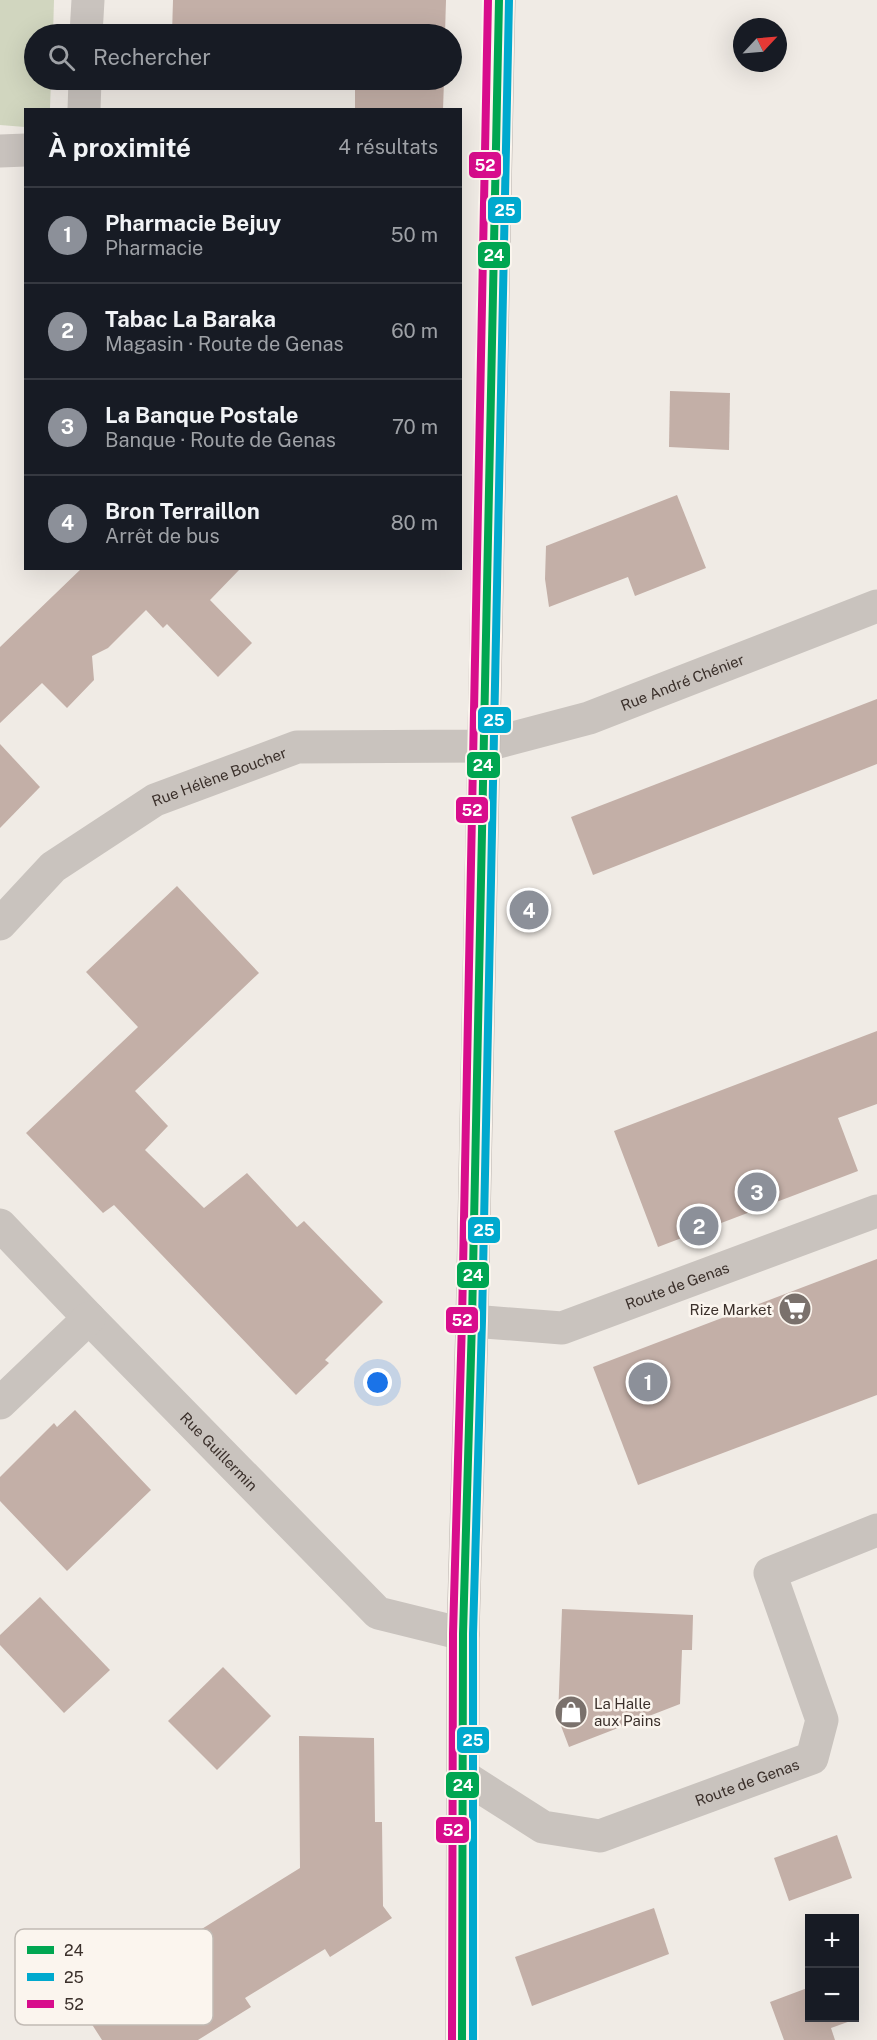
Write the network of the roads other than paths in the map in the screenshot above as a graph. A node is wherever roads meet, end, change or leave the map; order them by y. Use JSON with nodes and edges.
{"nodes":[{"id":1,"x":87,"y":0,"type":"edge"},
{"id":2,"x":500,"y":0,"type":"edge"},
{"id":3,"x":86,"y":24,"type":"edge"},
{"id":4,"x":85,"y":90,"type":"edge"},
{"id":5,"x":84,"y":108,"type":"edge"},
{"id":6,"x":24,"y":150,"type":"edge"},
{"id":7,"x":0,"y":151,"type":"edge"},
{"id":8,"x":877,"y":606,"type":"edge"},
{"id":9,"x":483,"y":746,"type":"junction"},
{"id":10,"x":0,"y":924,"type":"edge"},
{"id":11,"x":877,"y":1211,"type":"edge"},
{"id":12,"x":0,"y":1225,"type":"edge"},
{"id":13,"x":89,"y":1318,"type":"junction"},
{"id":14,"x":472,"y":1321,"type":"junction"},
{"id":15,"x":0,"y":1403,"type":"edge"},
{"id":16,"x":877,"y":1530,"type":"edge"},
{"id":17,"x":464,"y":1634,"type":"junction"},
{"id":18,"x":463,"y":1776,"type":"junction"},
{"id":19,"x":462,"y":2040,"type":"edge"}],
"edges":[{"from":1,"to":3,"type":"street"},
{"from":2,"to":9,"type":"main road"},
{"from":4,"to":5,"type":"street"},
{"from":6,"to":7,"type":"street"},
{"from":8,"to":9,"type":"street","name":"Rue André Chénier"},
{"from":9,"to":10,"type":"street","name":"Rue Hélène Boucher"},
{"from":9,"to":14,"type":"main road"},
{"from":11,"to":14,"type":"street","name":"Route de Genas"},
{"from":12,"to":13,"type":"street","name":"Rue Guillermin"},
{"from":13,"to":15,"type":"street"},
{"from":13,"to":17,"type":"street","name":"Rue Guillermin"},
{"from":14,"to":17,"type":"main road"},
{"from":16,"to":18,"type":"street","name":"Route de Genas"},
{"from":17,"to":18,"type":"main road"},
{"from":18,"to":19,"type":"main road"}]}
